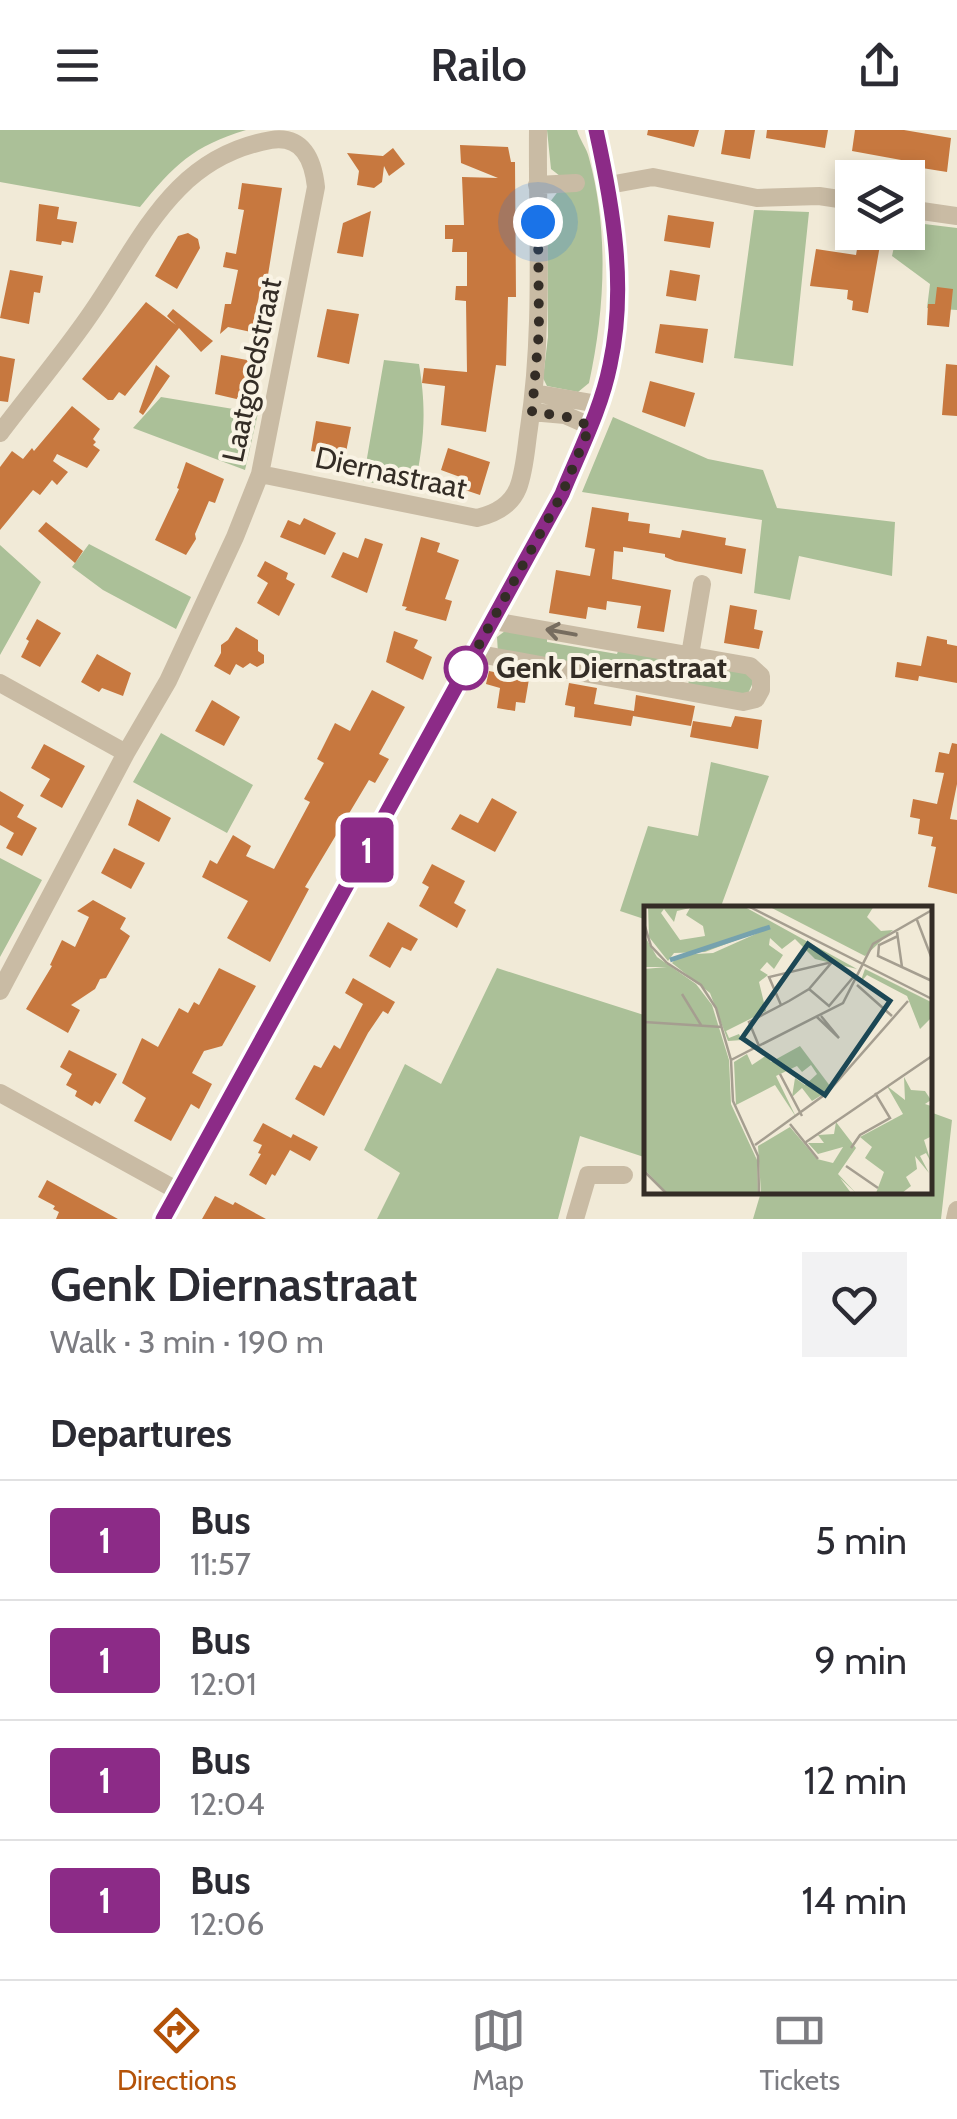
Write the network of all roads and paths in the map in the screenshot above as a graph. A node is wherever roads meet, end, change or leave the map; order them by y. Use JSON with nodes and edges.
{"nodes":[{"id":1,"x":538,"y":130,"type":"edge"},
{"id":2,"x":596,"y":130,"type":"edge"},
{"id":3,"x":576,"y":183,"type":"dead end"},
{"id":4,"x":538,"y":185,"type":"junction"},
{"id":5,"x":608,"y":185,"type":"junction"},
{"id":6,"x":835,"y":198,"type":"edge"},
{"id":7,"x":925,"y":211,"type":"edge"},
{"id":8,"x":957,"y":216,"type":"edge"},
{"id":9,"x":533,"y":402,"type":"junction"},
{"id":10,"x":598,"y":404,"type":"junction"},
{"id":11,"x":590,"y":426,"type":"junction"},
{"id":12,"x":0,"y":432,"type":"edge"},
{"id":13,"x":260,"y":474,"type":"junction"},
{"id":14,"x":702,"y":584,"type":"dead end"},
{"id":15,"x":493,"y":620,"type":"junction"},
{"id":16,"x":474,"y":653,"type":"junction"},
{"id":17,"x":690,"y":655,"type":"junction"},
{"id":18,"x":0,"y":683,"type":"edge"},
{"id":19,"x":126,"y":753,"type":"junction"},
{"id":20,"x":0,"y":991,"type":"edge"},
{"id":21,"x":0,"y":1092,"type":"edge"},
{"id":22,"x":624,"y":1176,"type":"dead end"},
{"id":23,"x":178,"y":1191,"type":"junction"},
{"id":24,"x":957,"y":1210,"type":"edge"},
{"id":25,"x":163,"y":1219,"type":"edge"},
{"id":26,"x":575,"y":1219,"type":"edge"},
{"id":27,"x":955,"y":1219,"type":"edge"}],
"edges":[{"from":1,"to":4,"type":"street"},
{"from":2,"to":5,"type":"street"},
{"from":3,"to":4,"type":"street"},
{"from":4,"to":9,"type":"street"},
{"from":5,"to":6,"type":"street"},
{"from":5,"to":10,"type":"street"},
{"from":7,"to":8,"type":"street"},
{"from":9,"to":10,"type":"street"},
{"from":9,"to":11,"type":"street"},
{"from":9,"to":13,"type":"street","name":"Diernastraat"},
{"from":10,"to":11,"type":"street"},
{"from":11,"to":15,"type":"street"},
{"from":12,"to":13,"type":"street","name":"Laatgoedstraat"},
{"from":13,"to":19,"type":"street","name":"Laatgoedstraat"},
{"from":14,"to":17,"type":"street"},
{"from":15,"to":16,"type":"street"},
{"from":17,"to":15,"type":"street","one_way":true},
{"from":16,"to":17,"type":"street"},
{"from":16,"to":23,"type":"street"},
{"from":18,"to":19,"type":"street"},
{"from":19,"to":20,"type":"street","name":"Laatgoedstraat"},
{"from":21,"to":23,"type":"street"},
{"from":22,"to":26,"type":"street"},
{"from":23,"to":25,"type":"street"},
{"from":24,"to":27,"type":"street"}]}
